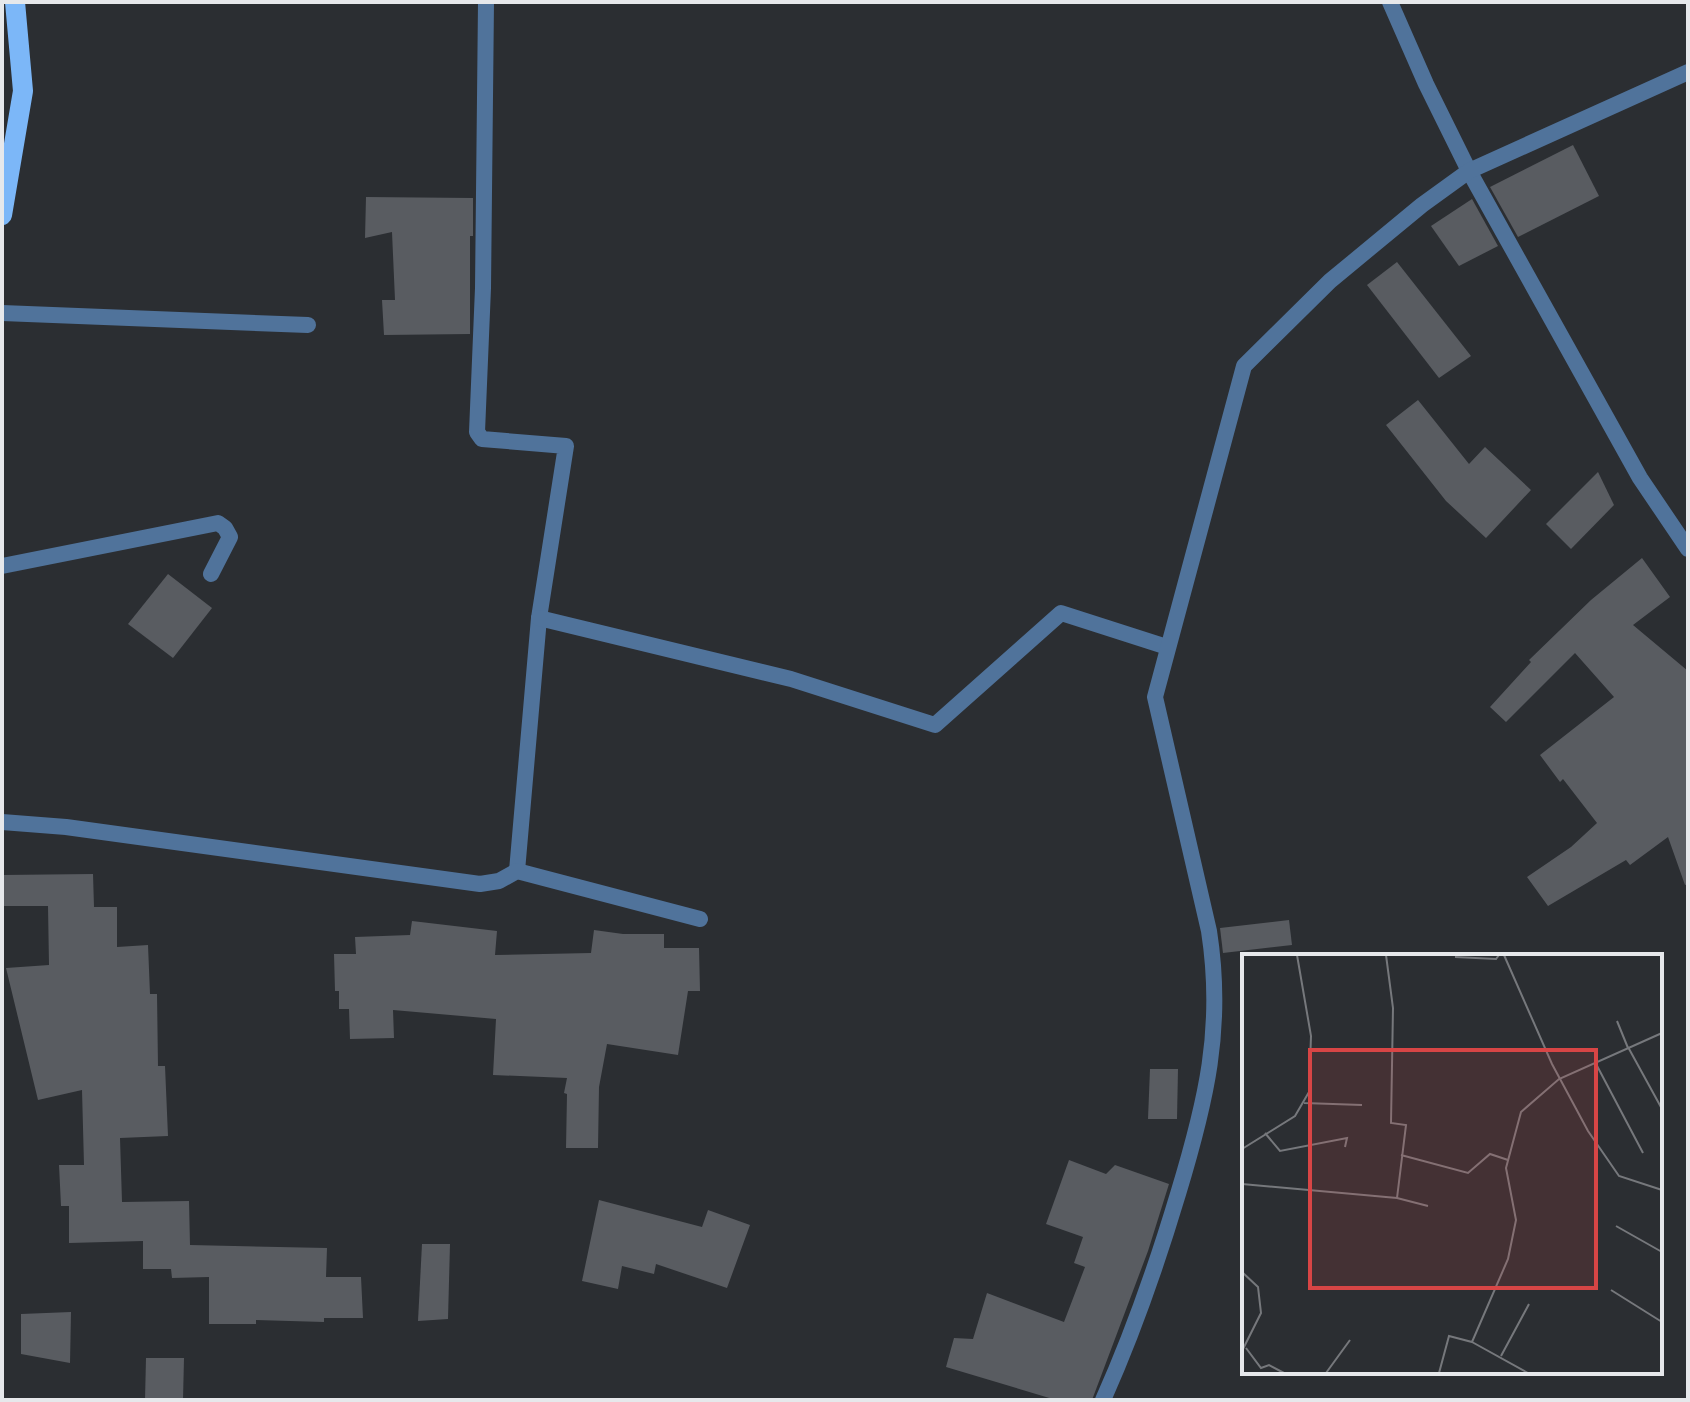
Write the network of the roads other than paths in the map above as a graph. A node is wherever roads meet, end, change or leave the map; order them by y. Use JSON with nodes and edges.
{"nodes":[{"id":1,"x":15,"y":2,"type":"edge"},
{"id":2,"x":486,"y":2,"type":"edge"},
{"id":3,"x":1390,"y":2,"type":"edge"},
{"id":4,"x":1686,"y":77,"type":"edge"},
{"id":5,"x":1469,"y":171,"type":"junction"},
{"id":6,"x":2,"y":215,"type":"edge"},
{"id":7,"x":2,"y":313,"type":"edge"},
{"id":8,"x":308,"y":325,"type":"dead end"},
{"id":9,"x":1688,"y":549,"type":"edge"},
{"id":10,"x":2,"y":566,"type":"edge"},
{"id":11,"x":211,"y":574,"type":"dead end"},
{"id":12,"x":539,"y":618,"type":"junction"},
{"id":13,"x":1167,"y":647,"type":"junction"},
{"id":14,"x":2,"y":822,"type":"edge"},
{"id":15,"x":517,"y":871,"type":"junction"},
{"id":16,"x":700,"y":919,"type":"dead end"},
{"id":17,"x":1103,"y":1400,"type":"edge"}],
"edges":[{"from":1,"to":6,"type":"main road"},
{"from":2,"to":12,"type":"street"},
{"from":3,"to":5,"type":"street"},
{"from":4,"to":5,"type":"street"},
{"from":5,"to":9,"type":"street"},
{"from":5,"to":13,"type":"street"},
{"from":7,"to":8,"type":"street"},
{"from":10,"to":11,"type":"street"},
{"from":12,"to":13,"type":"street"},
{"from":12,"to":15,"type":"street"},
{"from":13,"to":17,"type":"street"},
{"from":14,"to":15,"type":"street"},
{"from":15,"to":16,"type":"street"}]}
